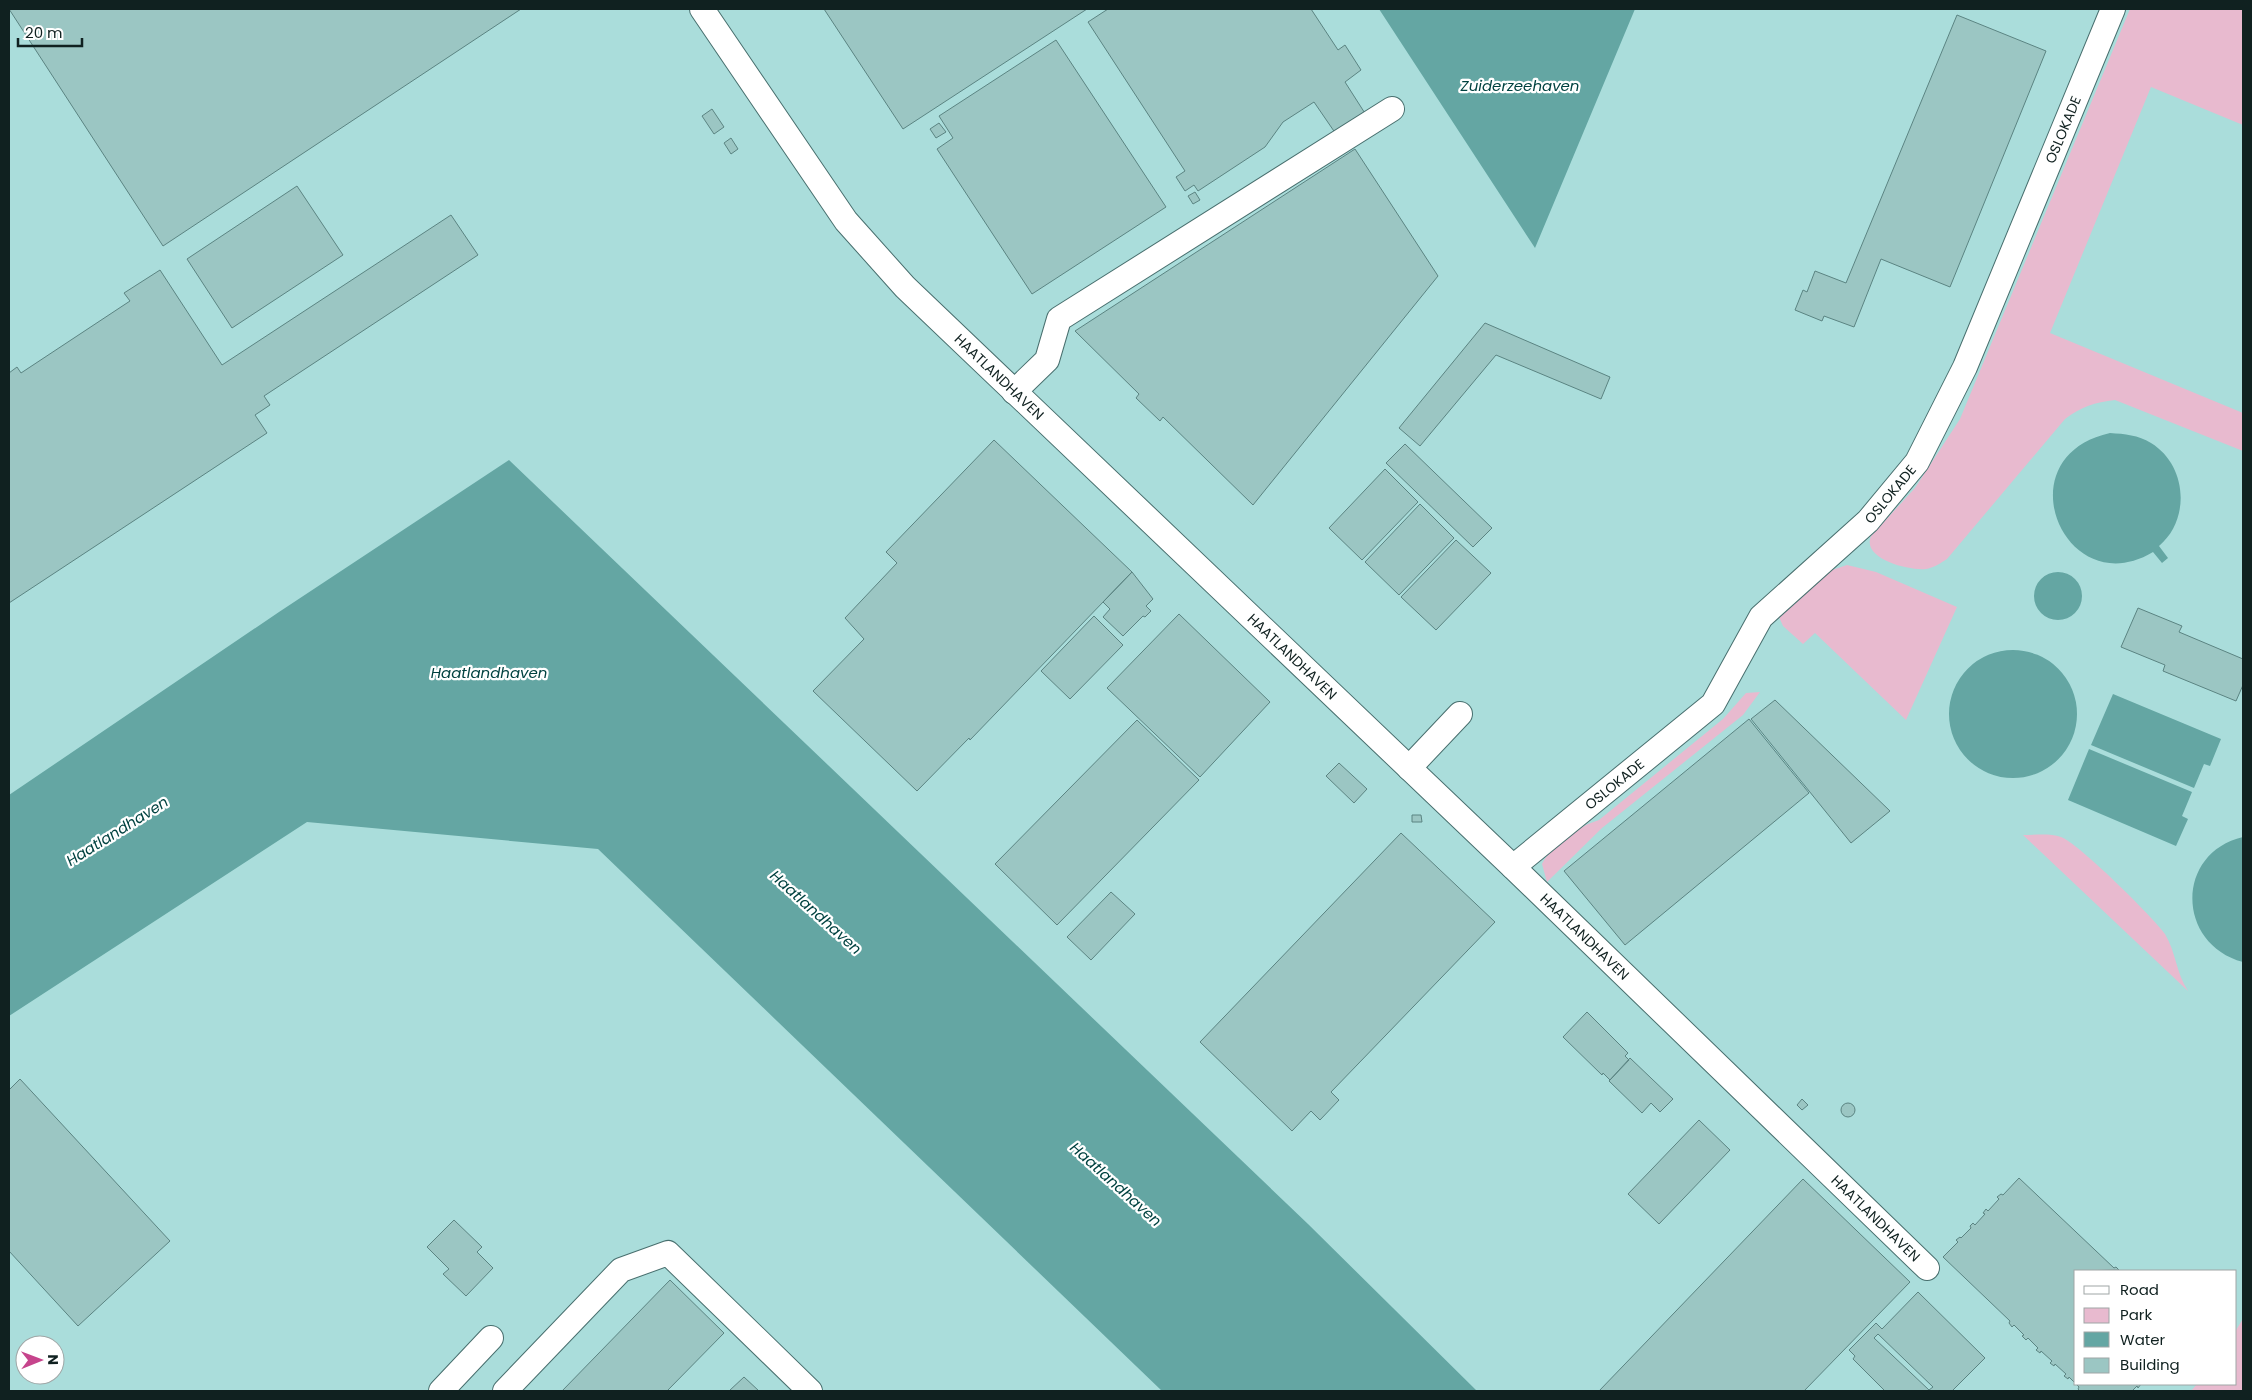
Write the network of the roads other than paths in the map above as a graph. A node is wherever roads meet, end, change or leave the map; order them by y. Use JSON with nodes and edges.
{"nodes":[{"id":1,"x":702,"y":9,"type":"edge"},
{"id":2,"x":2113,"y":9,"type":"edge"},
{"id":3,"x":1392,"y":109,"type":"dead end"},
{"id":4,"x":1014,"y":392,"type":"junction"},
{"id":5,"x":1460,"y":714,"type":"dead end"},
{"id":6,"x":1409,"y":768,"type":"junction"},
{"id":7,"x":1513,"y":867,"type":"junction"},
{"id":8,"x":1927,"y":1268,"type":"dead end"},
{"id":9,"x":491,"y":1338,"type":"dead end"},
{"id":10,"x":441,"y":1391,"type":"edge"},
{"id":11,"x":505,"y":1391,"type":"edge"},
{"id":12,"x":810,"y":1391,"type":"edge"}],
"edges":[{"from":1,"to":4,"type":"street","name":"HAATLANDHAVEN"},
{"from":2,"to":7,"type":"street","name":"OSLOKADE"},
{"from":3,"to":4,"type":"street"},
{"from":4,"to":6,"type":"street","name":"HAATLANDHAVEN"},
{"from":5,"to":6,"type":"street"},
{"from":6,"to":7,"type":"street","name":"HAATLANDHAVEN"},
{"from":7,"to":8,"type":"street","name":"HAATLANDHAVEN"},
{"from":9,"to":10,"type":"street"},
{"from":11,"to":12,"type":"street"}]}
